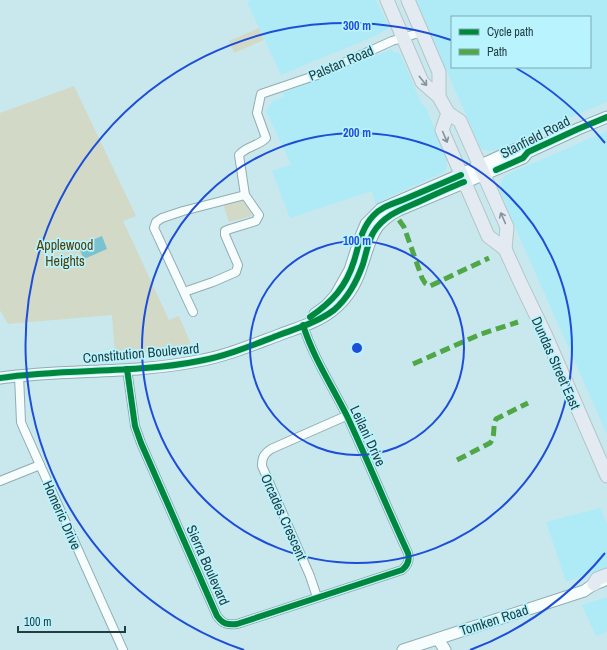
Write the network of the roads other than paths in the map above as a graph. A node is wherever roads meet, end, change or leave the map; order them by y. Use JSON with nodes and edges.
{"nodes":[{"id":1,"x":387,"y":0,"type":"edge"},
{"id":2,"x":408,"y":0,"type":"edge"},
{"id":3,"x":422,"y":32,"type":"junction"},
{"id":4,"x":403,"y":38,"type":"junction"},
{"id":5,"x":439,"y":97,"type":"junction"},
{"id":6,"x":448,"y":113,"type":"junction"},
{"id":7,"x":607,"y":117,"type":"edge"},
{"id":8,"x":482,"y":170,"type":"junction"},
{"id":9,"x":463,"y":178,"type":"junction"},
{"id":10,"x":245,"y":195,"type":"junction"},
{"id":11,"x":505,"y":249,"type":"junction"},
{"id":12,"x":184,"y":292,"type":"junction"},
{"id":13,"x":193,"y":312,"type":"dead end"},
{"id":14,"x":303,"y":325,"type":"junction"},
{"id":15,"x":127,"y":369,"type":"junction"},
{"id":16,"x":19,"y":375,"type":"junction"},
{"id":17,"x":0,"y":378,"type":"edge"},
{"id":18,"x":346,"y":416,"type":"junction"},
{"id":19,"x":40,"y":465,"type":"junction"},
{"id":20,"x":607,"y":476,"type":"edge"},
{"id":21,"x":0,"y":481,"type":"edge"},
{"id":22,"x":409,"y":557,"type":"joint"},
{"id":23,"x":607,"y":575,"type":"edge"},
{"id":24,"x":607,"y":580,"type":"edge"},
{"id":25,"x":595,"y":588,"type":"edge"},
{"id":26,"x":317,"y":597,"type":"junction"},
{"id":27,"x":435,"y":643,"type":"edge"},
{"id":28,"x":123,"y":650,"type":"edge"},
{"id":29,"x":403,"y":650,"type":"edge"},
{"id":30,"x":444,"y":650,"type":"edge"}],
"edges":[{"from":1,"to":4,"type":"main road"},
{"from":2,"to":3,"type":"main road"},
{"from":3,"to":4,"type":"street","name":"Palstan Road"},
{"from":3,"to":5,"type":"main road"},
{"from":4,"to":5,"type":"main road","one_way":true},
{"from":4,"to":10,"type":"street","name":"Palstan Road"},
{"from":5,"to":6,"type":"main road"},
{"from":6,"to":8,"type":"main road"},
{"from":6,"to":9,"type":"main road","name":"Dundas Street East","one_way":true},
{"from":7,"to":8,"type":"street","name":"Stanfield Road"},
{"from":8,"to":9,"type":"street","name":"Stanfield Road"},
{"from":11,"to":8,"type":"main road","one_way":true},
{"from":9,"to":11,"type":"main road","name":"Dundas Street East"},
{"from":9,"to":14,"type":"street","name":"Constitution Boulevard"},
{"from":10,"to":12,"type":"street"},
{"from":10,"to":12,"type":"street"},
{"from":11,"to":20,"type":"main road","name":"Dundas Street East"},
{"from":12,"to":13,"type":"street"},
{"from":14,"to":15,"type":"street","name":"Constitution Boulevard"},
{"from":14,"to":18,"type":"street","name":"Leilani Drive"},
{"from":15,"to":16,"type":"street","name":"Constitution Boulevard"},
{"from":15,"to":26,"type":"street","name":"Sierra Boulevard"},
{"from":16,"to":17,"type":"street","name":"Constitution Boulevard"},
{"from":16,"to":19,"type":"street","name":"Homeric Drive"},
{"from":18,"to":22,"type":"street","name":"Leilani Drive"},
{"from":18,"to":26,"type":"street","name":"Orcades Crescent"},
{"from":19,"to":21,"type":"street"},
{"from":19,"to":28,"type":"street","name":"Homeric Drive"},
{"from":22,"to":26,"type":"street","name":"Sierra Boulevard"},
{"from":23,"to":25,"type":"main road"},
{"from":24,"to":25,"type":"street","name":"Tomken Road"},
{"from":25,"to":27,"type":"street","name":"Tomken Road"},
{"from":27,"to":29,"type":"street","name":"Tomken Road"},
{"from":27,"to":30,"type":"street"}]}
